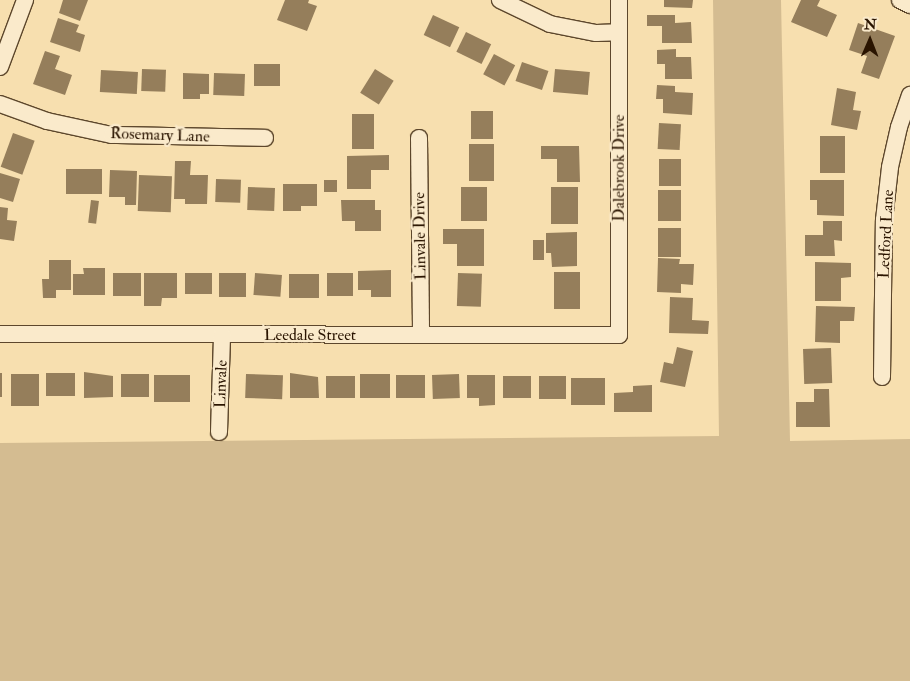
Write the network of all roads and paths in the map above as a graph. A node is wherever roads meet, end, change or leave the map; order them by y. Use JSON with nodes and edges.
{"nodes":[{"id":1,"x":25,"y":0,"type":"edge"},
{"id":2,"x":500,"y":0,"type":"edge"},
{"id":3,"x":619,"y":0,"type":"edge"},
{"id":4,"x":900,"y":0,"type":"edge"},
{"id":5,"x":910,"y":5,"type":"edge"},
{"id":6,"x":619,"y":32,"type":"junction"},
{"id":7,"x":0,"y":67,"type":"edge"},
{"id":8,"x":910,"y":95,"type":"edge"},
{"id":9,"x":0,"y":104,"type":"edge"},
{"id":10,"x":265,"y":138,"type":"dead end"},
{"id":11,"x":419,"y":138,"type":"dead end"},
{"id":12,"x":0,"y":334,"type":"edge"},
{"id":13,"x":421,"y":334,"type":"junction"},
{"id":14,"x":222,"y":335,"type":"junction"},
{"id":15,"x":619,"y":335,"type":"joint"},
{"id":16,"x":882,"y":377,"type":"dead end"},
{"id":17,"x":219,"y":432,"type":"dead end"}],
"edges":[{"from":1,"to":7,"type":"street"},
{"from":2,"to":6,"type":"street"},
{"from":3,"to":6,"type":"street","name":"Dalebrook Drive"},
{"from":4,"to":5,"type":"street"},
{"from":6,"to":15,"type":"street","name":"Dalebrook Drive"},
{"from":8,"to":16,"type":"street","name":"Ledford Lane"},
{"from":9,"to":10,"type":"street","name":"Rosemary Lane"},
{"from":11,"to":13,"type":"street","name":"Linvale Drive"},
{"from":12,"to":14,"type":"street","name":"Leedale Street"},
{"from":13,"to":14,"type":"street","name":"Leedale Street"},
{"from":13,"to":15,"type":"street","name":"Leedale Street"},
{"from":14,"to":17,"type":"street","name":"Linvale"}]}
